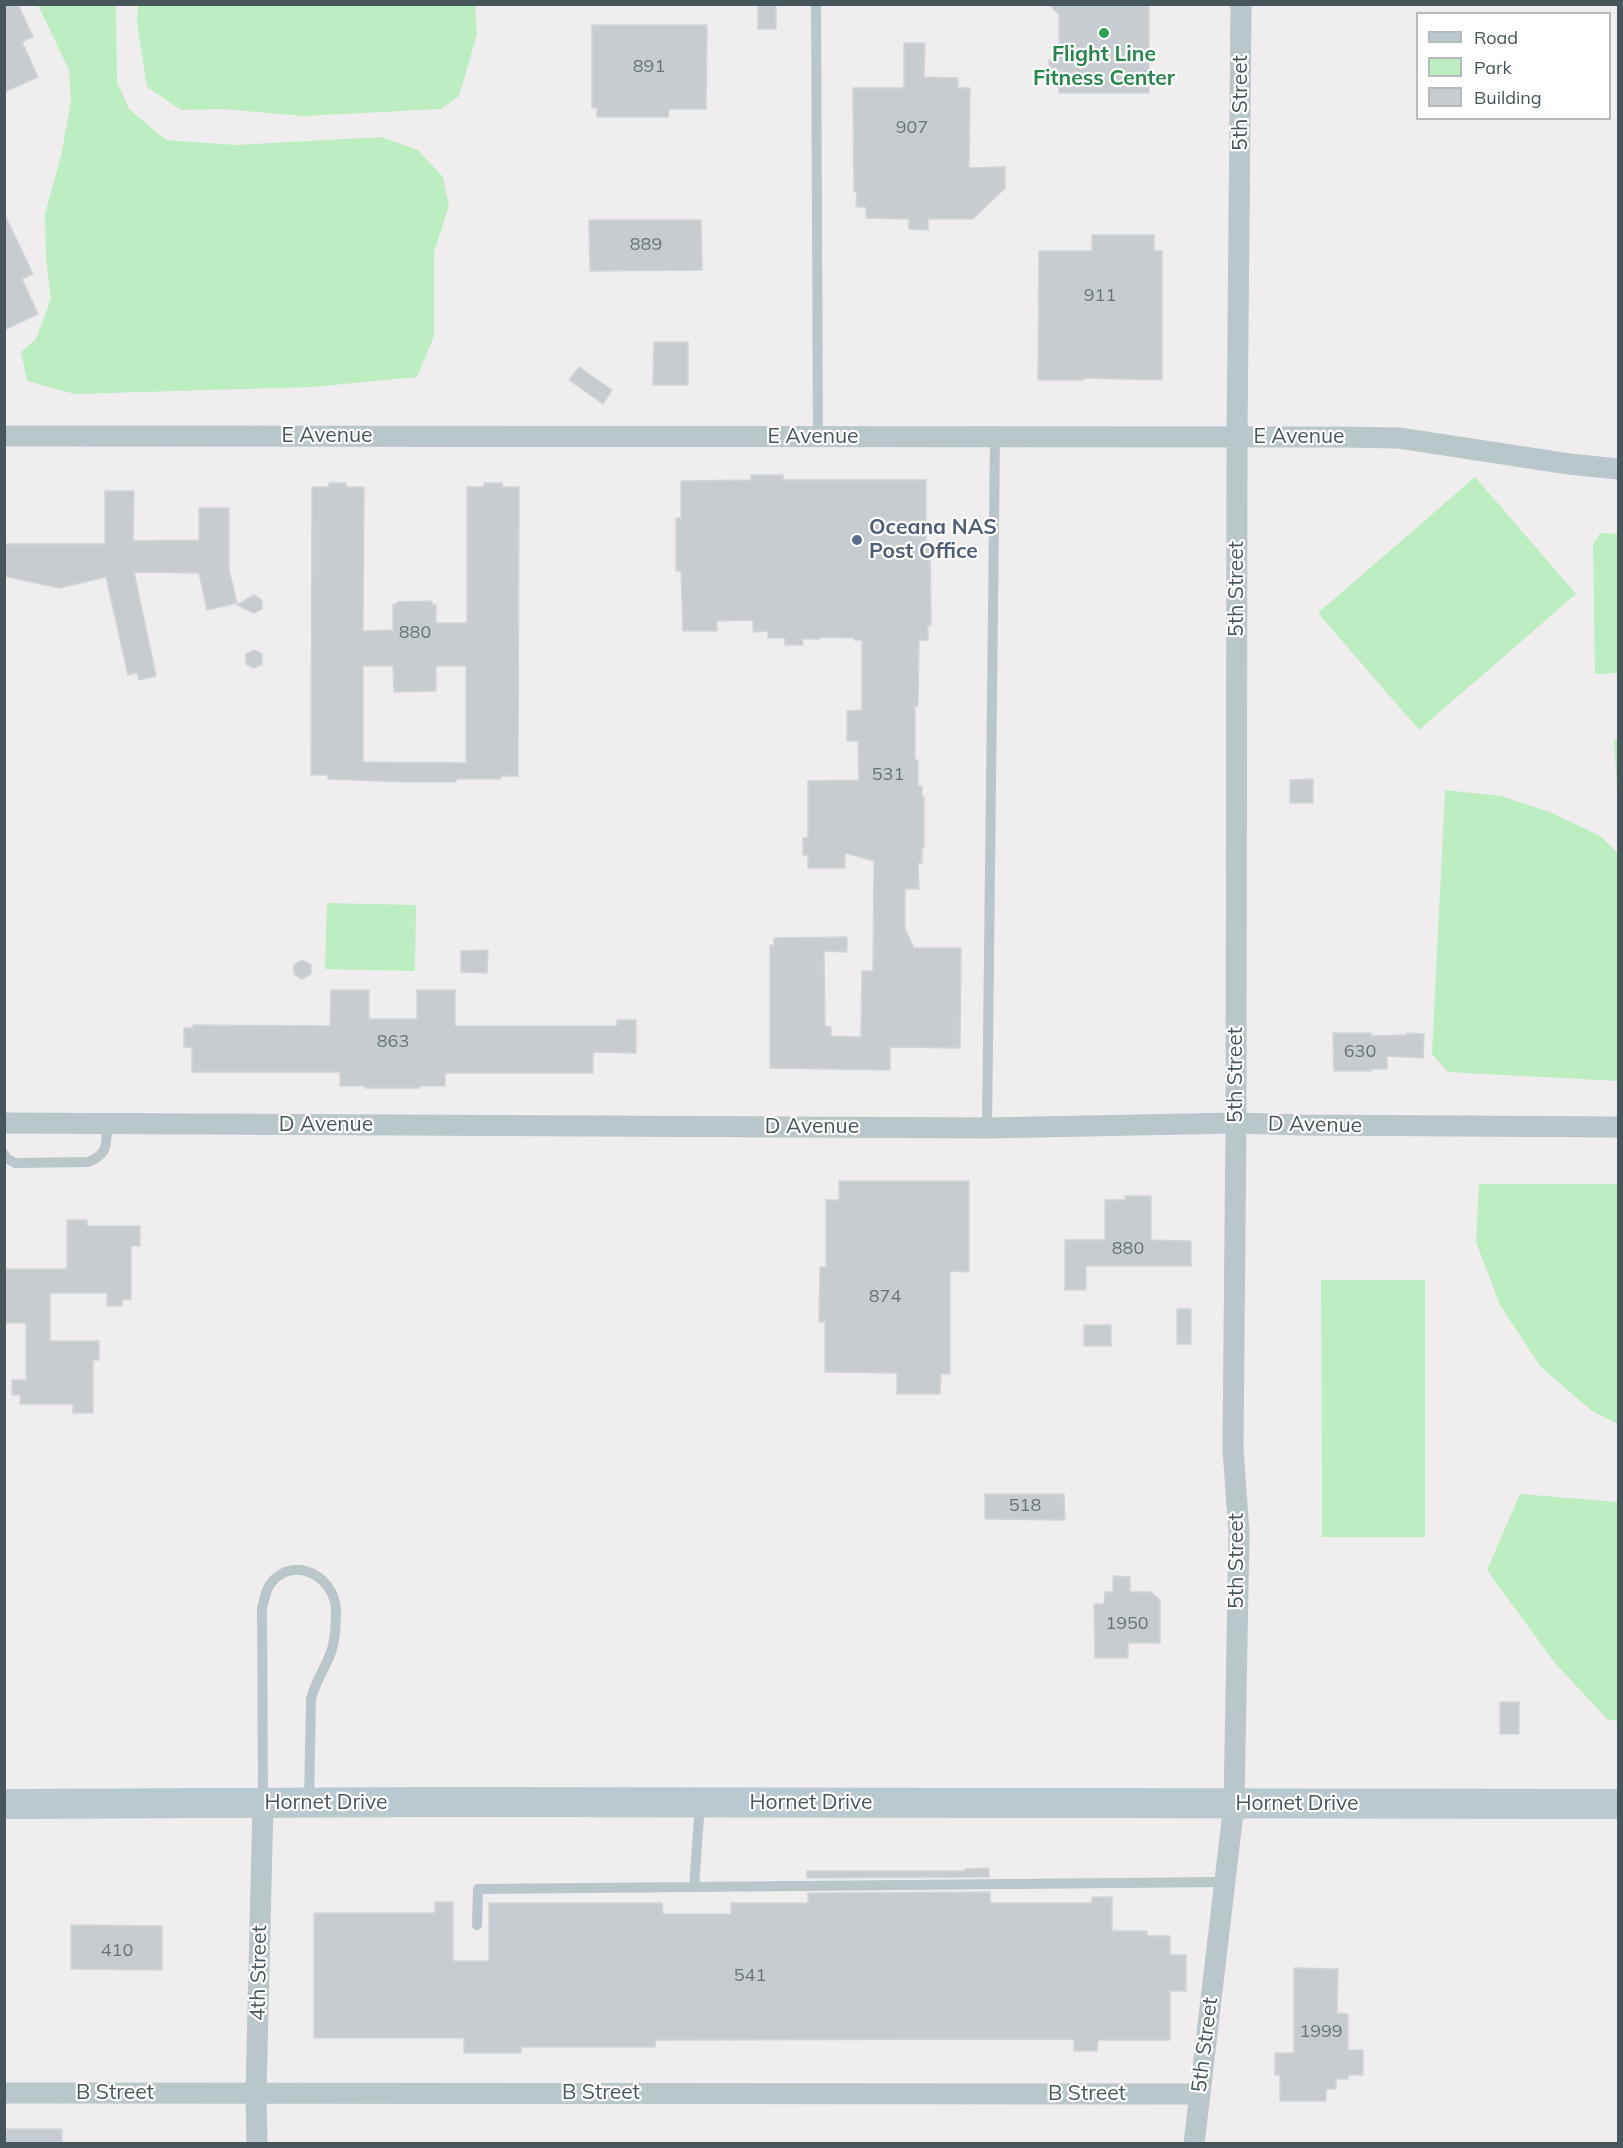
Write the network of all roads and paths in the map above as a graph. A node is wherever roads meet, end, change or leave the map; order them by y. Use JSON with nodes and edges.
{"nodes":[{"id":1,"x":816,"y":4,"type":"edge"},
{"id":2,"x":1241,"y":4,"type":"edge"},
{"id":3,"x":4,"y":436,"type":"edge"},
{"id":4,"x":818,"y":437,"type":"junction"},
{"id":5,"x":995,"y":437,"type":"junction"},
{"id":6,"x":1237,"y":438,"type":"junction"},
{"id":7,"x":1618,"y":469,"type":"edge"},
{"id":8,"x":1236,"y":1122,"type":"junction"},
{"id":9,"x":4,"y":1123,"type":"edge"},
{"id":10,"x":107,"y":1124,"type":"junction"},
{"id":11,"x":1618,"y":1127,"type":"edge"},
{"id":12,"x":987,"y":1128,"type":"junction"},
{"id":13,"x":4,"y":1154,"type":"edge"},
{"id":14,"x":262,"y":1803,"type":"junction"},
{"id":15,"x":309,"y":1803,"type":"junction"},
{"id":16,"x":700,"y":1803,"type":"junction"},
{"id":17,"x":4,"y":1804,"type":"edge"},
{"id":18,"x":1234,"y":1804,"type":"junction"},
{"id":19,"x":1618,"y":1804,"type":"edge"},
{"id":20,"x":1224,"y":1882,"type":"junction"},
{"id":21,"x":694,"y":1887,"type":"junction"},
{"id":22,"x":477,"y":1925,"type":"dead end"},
{"id":23,"x":256,"y":2092,"type":"junction"},
{"id":24,"x":4,"y":2093,"type":"edge"},
{"id":25,"x":1198,"y":2094,"type":"junction"},
{"id":26,"x":257,"y":2144,"type":"edge"},
{"id":27,"x":1194,"y":2144,"type":"edge"}],
"edges":[{"from":1,"to":4,"type":"lane"},
{"from":2,"to":6,"type":"street","name":"5th Street"},
{"from":3,"to":4,"type":"street","name":"E Avenue"},
{"from":4,"to":5,"type":"street","name":"E Avenue"},
{"from":5,"to":6,"type":"street","name":"E Avenue"},
{"from":5,"to":12,"type":"lane"},
{"from":6,"to":7,"type":"street","name":"E Avenue"},
{"from":6,"to":8,"type":"street","name":"5th Street"},
{"from":8,"to":11,"type":"street","name":"D Avenue"},
{"from":8,"to":12,"type":"street","name":"D Avenue"},
{"from":8,"to":18,"type":"street","name":"5th Street"},
{"from":9,"to":10,"type":"street","name":"D Avenue"},
{"from":10,"to":12,"type":"street","name":"D Avenue"},
{"from":10,"to":13,"type":"lane"},
{"from":14,"to":15,"type":"main road","name":"Hornet Drive"},
{"from":14,"to":15,"type":"lane"},
{"from":14,"to":17,"type":"main road","name":"Hornet Drive"},
{"from":14,"to":23,"type":"street","name":"4th Street"},
{"from":15,"to":16,"type":"main road","name":"Hornet Drive"},
{"from":16,"to":18,"type":"main road","name":"Hornet Drive"},
{"from":16,"to":21,"type":"lane"},
{"from":18,"to":19,"type":"main road","name":"Hornet Drive"},
{"from":18,"to":20,"type":"street","name":"5th Street"},
{"from":20,"to":21,"type":"lane"},
{"from":20,"to":25,"type":"street","name":"5th Street"},
{"from":21,"to":22,"type":"lane"},
{"from":23,"to":24,"type":"street","name":"B Street"},
{"from":23,"to":25,"type":"street","name":"B Street"},
{"from":23,"to":26,"type":"street","name":"4th Street"},
{"from":25,"to":27,"type":"street","name":"5th Street"}]}
